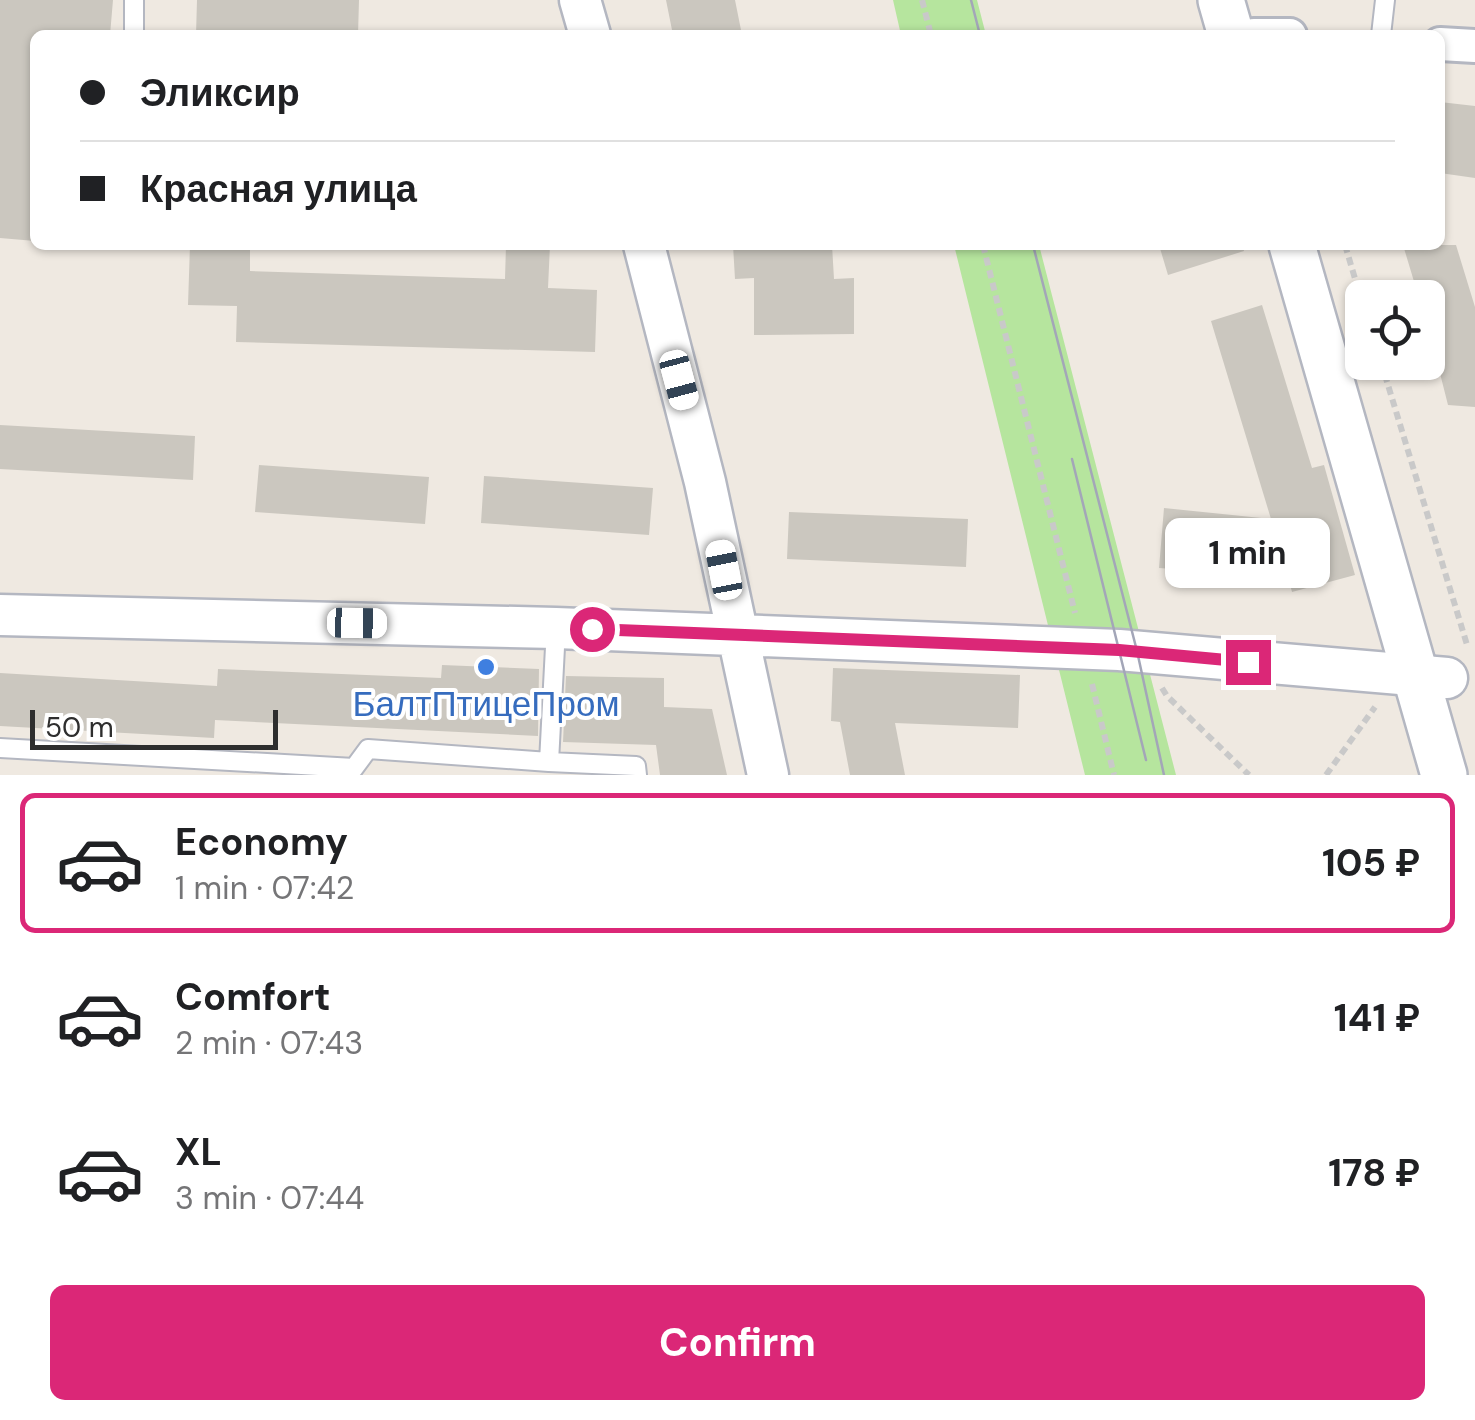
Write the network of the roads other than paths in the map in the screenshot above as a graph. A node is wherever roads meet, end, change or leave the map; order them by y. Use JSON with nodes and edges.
{"nodes":[{"id":1,"x":134,"y":0,"type":"edge"},
{"id":2,"x":580,"y":0,"type":"edge"},
{"id":3,"x":1221,"y":0,"type":"edge"},
{"id":4,"x":1249,"y":0,"type":"edge"},
{"id":5,"x":1385,"y":0,"type":"edge"},
{"id":6,"x":134,"y":30,"type":"edge"},
{"id":7,"x":589,"y":30,"type":"edge"},
{"id":8,"x":1230,"y":30,"type":"edge"},
{"id":9,"x":1256,"y":30,"type":"edge"},
{"id":10,"x":1382,"y":30,"type":"edge"},
{"id":11,"x":1445,"y":44,"type":"edge"},
{"id":12,"x":1475,"y":46,"type":"edge"},
{"id":13,"x":645,"y":250,"type":"edge"},
{"id":14,"x":1294,"y":250,"type":"edge"},
{"id":15,"x":1323,"y":250,"type":"edge"},
{"id":16,"x":0,"y":616,"type":"edge"},
{"id":17,"x":556,"y":628,"type":"junction"},
{"id":18,"x":736,"y":634,"type":"junction"},
{"id":19,"x":1451,"y":670,"type":"edge"},
{"id":20,"x":0,"y":748,"type":"edge"},
{"id":21,"x":549,"y":762,"type":"junction"},
{"id":22,"x":636,"y":775,"type":"edge"},
{"id":23,"x":768,"y":775,"type":"edge"},
{"id":24,"x":1444,"y":775,"type":"edge"},
{"id":25,"x":1472,"y":775,"type":"edge"}],
"edges":[{"from":1,"to":6,"type":"lane"},
{"from":2,"to":7,"type":"street"},
{"from":3,"to":8,"type":"main road"},
{"from":4,"to":9,"type":"main road"},
{"from":5,"to":10,"type":"lane"},
{"from":11,"to":12,"type":"street"},
{"from":13,"to":18,"type":"street"},
{"from":14,"to":19,"type":"main road"},
{"from":15,"to":19,"type":"main road"},
{"from":16,"to":17,"type":"street"},
{"from":17,"to":18,"type":"street"},
{"from":17,"to":21,"type":"lane"},
{"from":18,"to":19,"type":"street"},
{"from":18,"to":23,"type":"street"},
{"from":19,"to":24,"type":"main road"},
{"from":19,"to":25,"type":"main road"},
{"from":20,"to":21,"type":"lane"},
{"from":21,"to":22,"type":"lane"}]}
